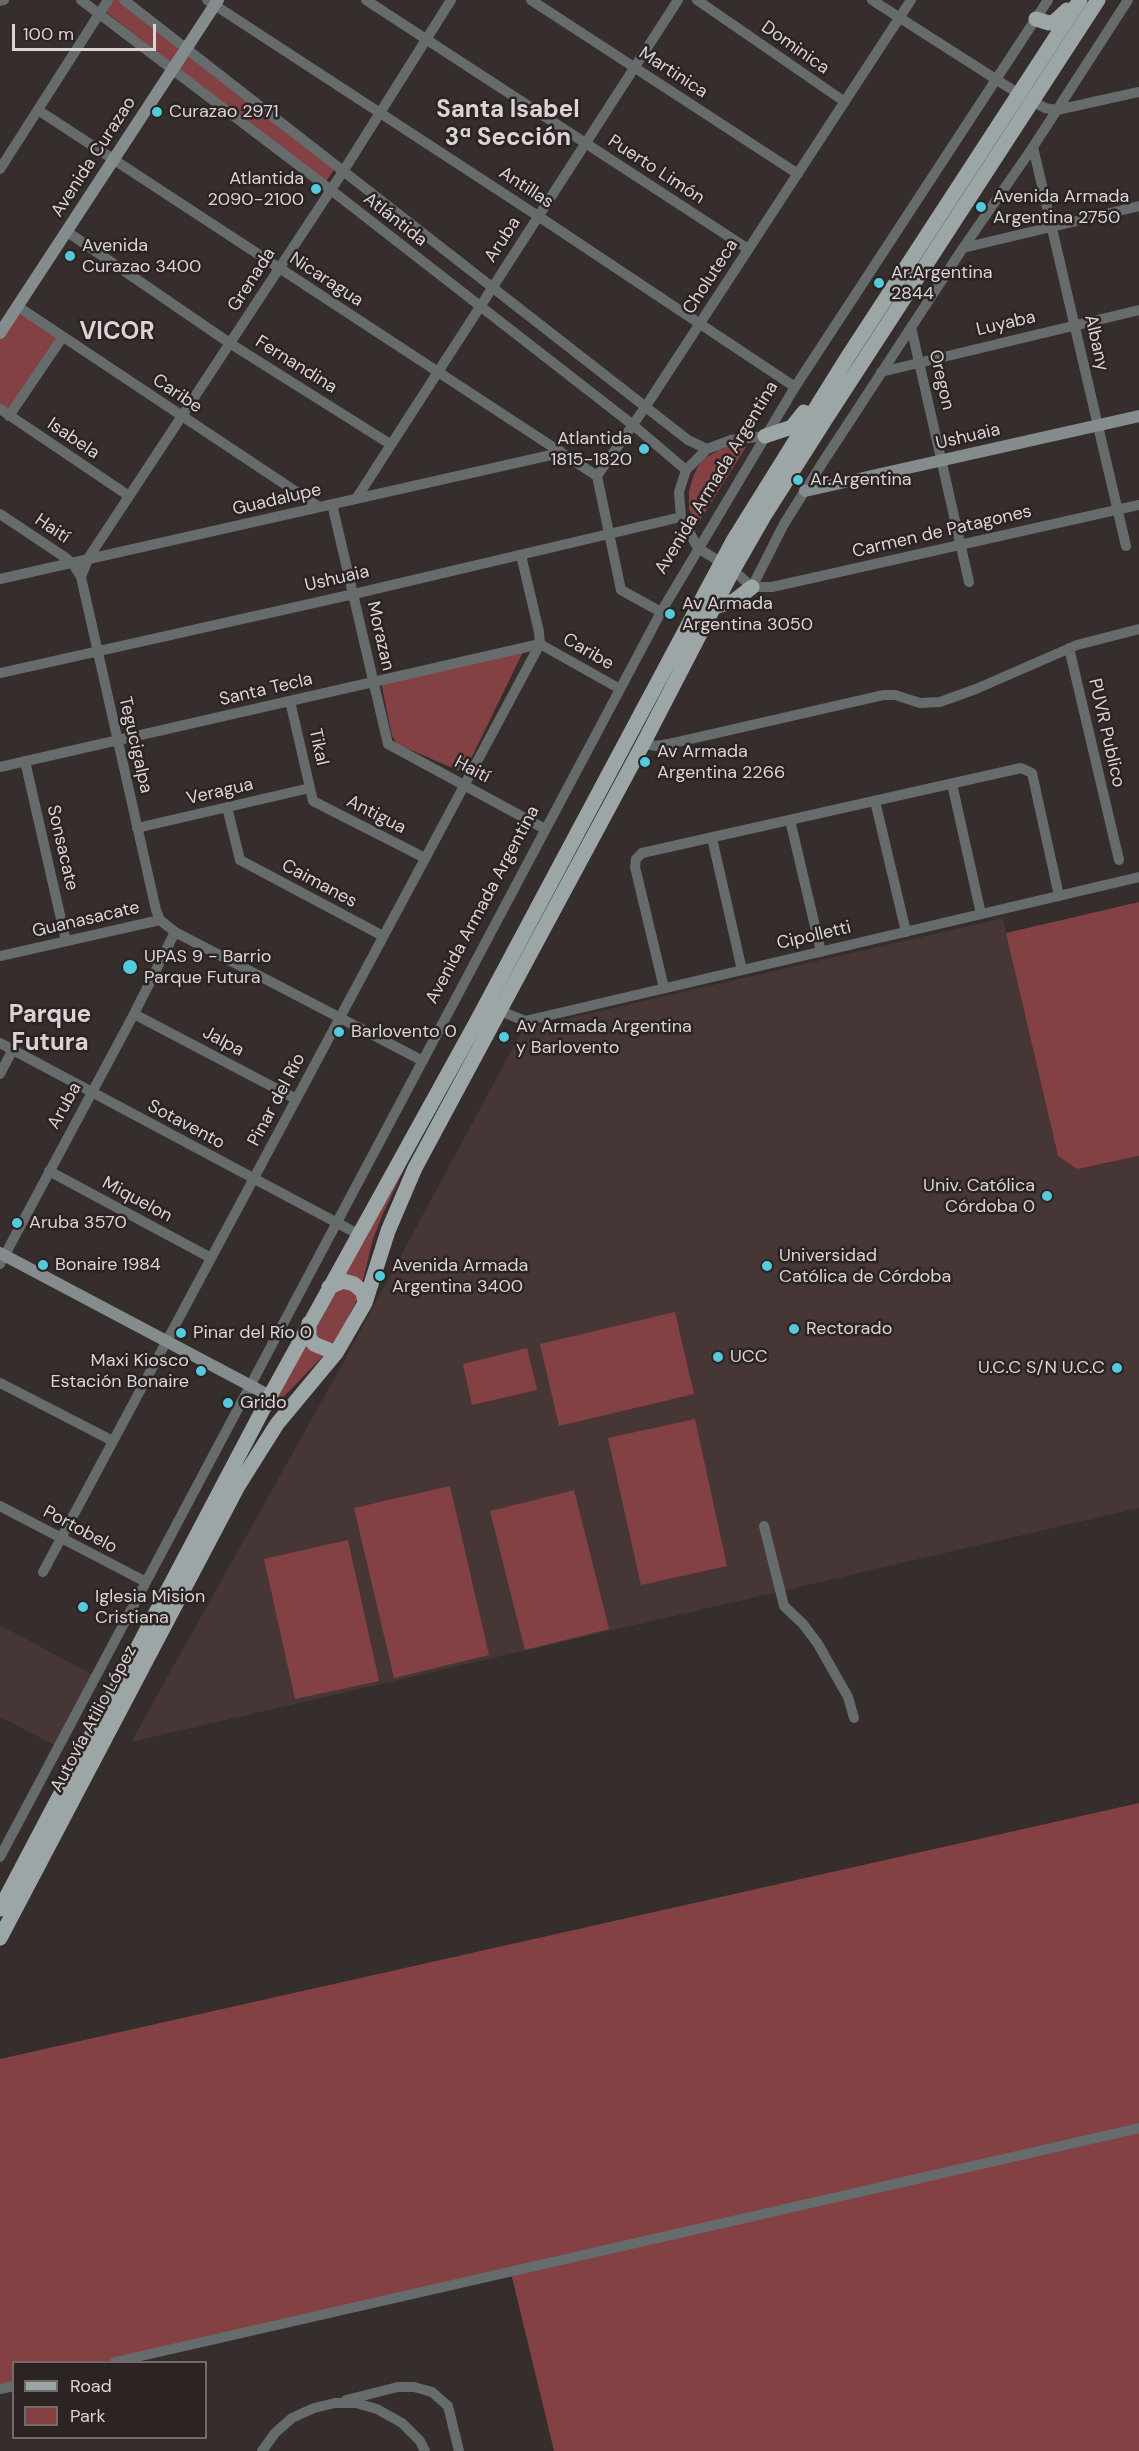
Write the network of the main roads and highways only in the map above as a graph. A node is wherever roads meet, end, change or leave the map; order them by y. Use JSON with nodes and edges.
{"nodes":[{"id":1,"x":1074,"y":0,"type":"edge"},
{"id":2,"x":1080,"y":0,"type":"edge"},
{"id":3,"x":1098,"y":0,"type":"edge"},
{"id":4,"x":1036,"y":19,"type":"road end"},
{"id":5,"x":1026,"y":98,"type":"junction"},
{"id":6,"x":847,"y":358,"type":"junction"},
{"id":7,"x":765,"y":436,"type":"road end"},
{"id":8,"x":727,"y":567,"type":"junction"},
{"id":9,"x":752,"y":587,"type":"road end"},
{"id":10,"x":714,"y":607,"type":"junction"},
{"id":11,"x":329,"y":1287,"type":"junction"},
{"id":12,"x":365,"y":1303,"type":"junction"},
{"id":13,"x":309,"y":1323,"type":"junction"},
{"id":14,"x":336,"y":1353,"type":"junction"},
{"id":15,"x":0,"y":1909,"type":"edge"},
{"id":16,"x":0,"y":1938,"type":"edge"}],
"edges":[{"from":1,"to":4,"type":"main road"},
{"from":2,"to":5,"type":"main road"},
{"from":3,"to":5,"type":"main road"},
{"from":5,"to":6,"type":"main road"},
{"from":5,"to":8,"type":"main road"},
{"from":6,"to":7,"type":"main road"},
{"from":6,"to":8,"type":"main road"},
{"from":8,"to":10,"type":"main road"},
{"from":8,"to":11,"type":"main road"},
{"from":9,"to":10,"type":"main road"},
{"from":10,"to":12,"type":"main road"},
{"from":11,"to":12,"type":"main road"},
{"from":11,"to":13,"type":"main road"},
{"from":12,"to":14,"type":"main road"},
{"from":13,"to":14,"type":"main road"},
{"from":13,"to":15,"type":"main road","name":"Autovía Atilio López"},
{"from":14,"to":16,"type":"main road","name":"Autovía Atilio López"}]}
